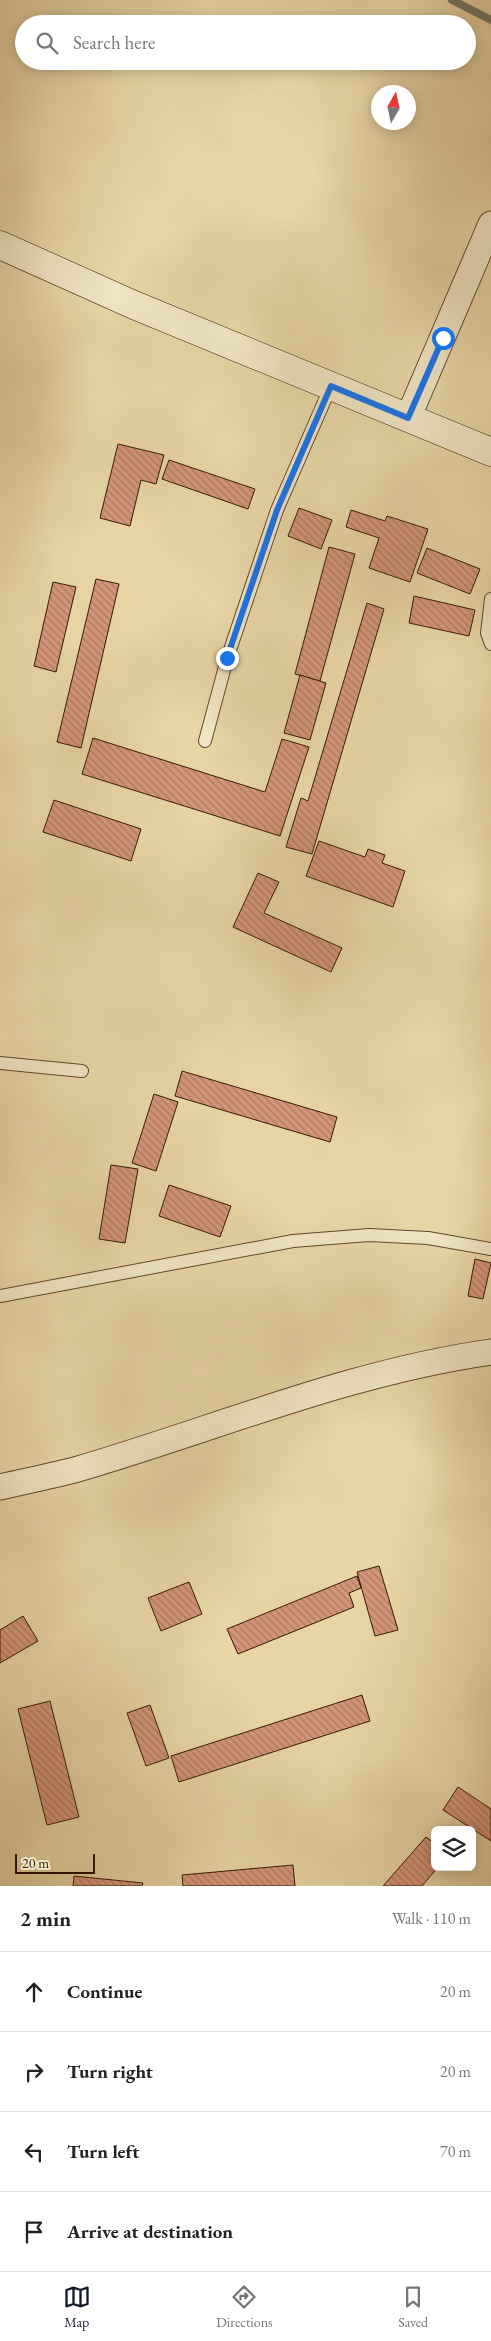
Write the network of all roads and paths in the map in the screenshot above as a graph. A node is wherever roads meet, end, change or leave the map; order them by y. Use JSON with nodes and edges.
{"nodes":[{"id":1,"x":491,"y":224,"type":"edge"},
{"id":2,"x":0,"y":245,"type":"edge"},
{"id":3,"x":331,"y":386,"type":"junction"},
{"id":4,"x":408,"y":418,"type":"junction"},
{"id":5,"x":491,"y":452,"type":"edge"},
{"id":6,"x":491,"y":599,"type":"edge"},
{"id":7,"x":491,"y":644,"type":"edge"},
{"id":8,"x":205,"y":741,"type":"dead end"},
{"id":9,"x":0,"y":1063,"type":"edge"},
{"id":10,"x":82,"y":1071,"type":"dead end"},
{"id":11,"x":491,"y":1249,"type":"edge"},
{"id":12,"x":0,"y":1296,"type":"edge"},
{"id":13,"x":491,"y":1352,"type":"edge"},
{"id":14,"x":0,"y":1487,"type":"edge"}],
"edges":[{"from":1,"to":4,"type":"street"},
{"from":2,"to":3,"type":"street"},
{"from":3,"to":4,"type":"street"},
{"from":3,"to":8,"type":"lane"},
{"from":4,"to":5,"type":"street"},
{"from":6,"to":7,"type":"lane"},
{"from":9,"to":10,"type":"lane"},
{"from":11,"to":12,"type":"lane"},
{"from":13,"to":14,"type":"street"}]}
